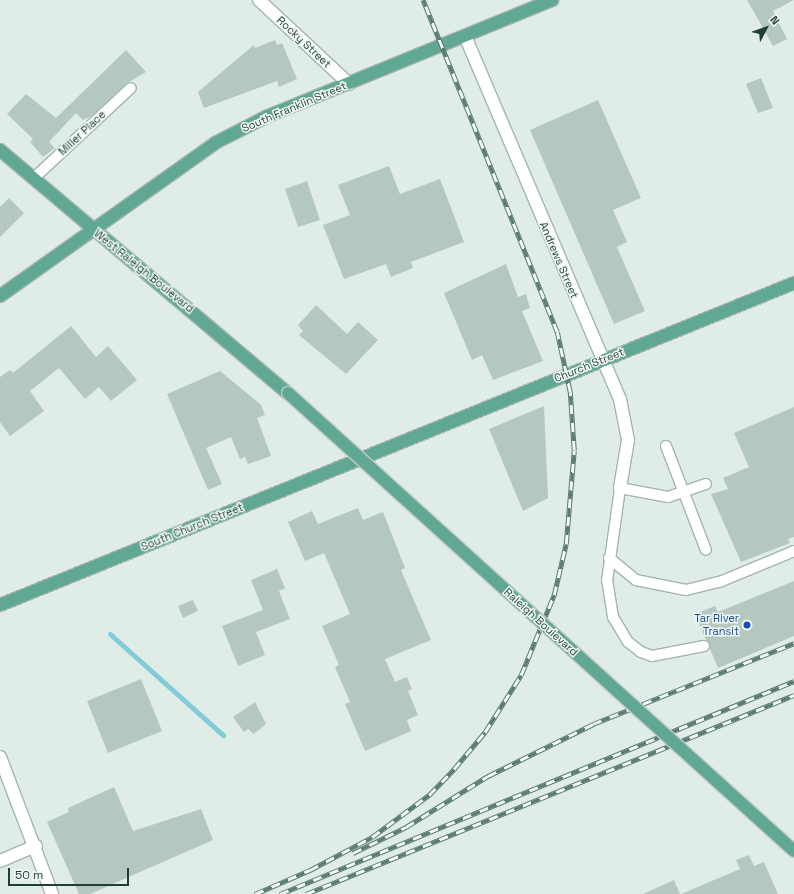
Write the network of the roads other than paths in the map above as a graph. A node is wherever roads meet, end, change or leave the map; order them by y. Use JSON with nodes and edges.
{"nodes":[{"id":1,"x":259,"y":0,"type":"edge"},
{"id":2,"x":552,"y":0,"type":"edge"},
{"id":3,"x":465,"y":36,"type":"junction"},
{"id":4,"x":349,"y":84,"type":"junction"},
{"id":5,"x":131,"y":88,"type":"dead end"},
{"id":6,"x":0,"y":150,"type":"edge"},
{"id":7,"x":34,"y":178,"type":"junction"},
{"id":8,"x":95,"y":231,"type":"junction"},
{"id":9,"x":794,"y":283,"type":"edge"},
{"id":10,"x":0,"y":296,"type":"edge"},
{"id":11,"x":601,"y":360,"type":"junction"},
{"id":12,"x":288,"y":393,"type":"joint"},
{"id":13,"x":666,"y":446,"type":"dead end"},
{"id":14,"x":384,"y":449,"type":"joint"},
{"id":15,"x":706,"y":484,"type":"dead end"},
{"id":16,"x":620,"y":488,"type":"junction"},
{"id":17,"x":685,"y":493,"type":"junction"},
{"id":18,"x":706,"y":550,"type":"dead end"},
{"id":19,"x":794,"y":551,"type":"edge"},
{"id":20,"x":609,"y":558,"type":"junction"},
{"id":21,"x":0,"y":606,"type":"edge"},
{"id":22,"x":704,"y":646,"type":"dead end"},
{"id":23,"x":0,"y":756,"type":"edge"},
{"id":24,"x":36,"y":846,"type":"junction"},
{"id":25,"x":794,"y":851,"type":"edge"},
{"id":26,"x":0,"y":861,"type":"edge"},
{"id":27,"x":52,"y":894,"type":"edge"}],
"edges":[{"from":1,"to":4,"type":"street","name":"Rocky Street"},
{"from":2,"to":3,"type":"main road","name":"South Franklin Street"},
{"from":3,"to":4,"type":"main road","name":"South Franklin Street"},
{"from":3,"to":11,"type":"street","name":"Andrews Street"},
{"from":4,"to":8,"type":"main road","name":"South Franklin Street"},
{"from":5,"to":7,"type":"lane","name":"Miller Place"},
{"from":6,"to":7,"type":"main road","name":"West Raleigh Boulevard"},
{"from":7,"to":8,"type":"main road","name":"West Raleigh Boulevard"},
{"from":8,"to":10,"type":"main road","name":"South Franklin Street"},
{"from":8,"to":12,"type":"main road","name":"West Raleigh Boulevard"},
{"from":9,"to":11,"type":"main road","name":"Church Street"},
{"from":11,"to":14,"type":"main road","name":"Church Street"},
{"from":11,"to":16,"type":"street","name":"Andrews Street"},
{"from":12,"to":25,"type":"main road","name":"Raleigh Boulevard","bridge":true},
{"from":13,"to":17,"type":"lane"},
{"from":14,"to":21,"type":"main road","name":"South Church Street"},
{"from":15,"to":17,"type":"lane"},
{"from":16,"to":17,"type":"lane"},
{"from":16,"to":20,"type":"lane"},
{"from":17,"to":18,"type":"lane"},
{"from":19,"to":20,"type":"lane"},
{"from":20,"to":22,"type":"lane"},
{"from":23,"to":24,"type":"street"},
{"from":24,"to":26,"type":"street"},
{"from":24,"to":27,"type":"street"}]}
